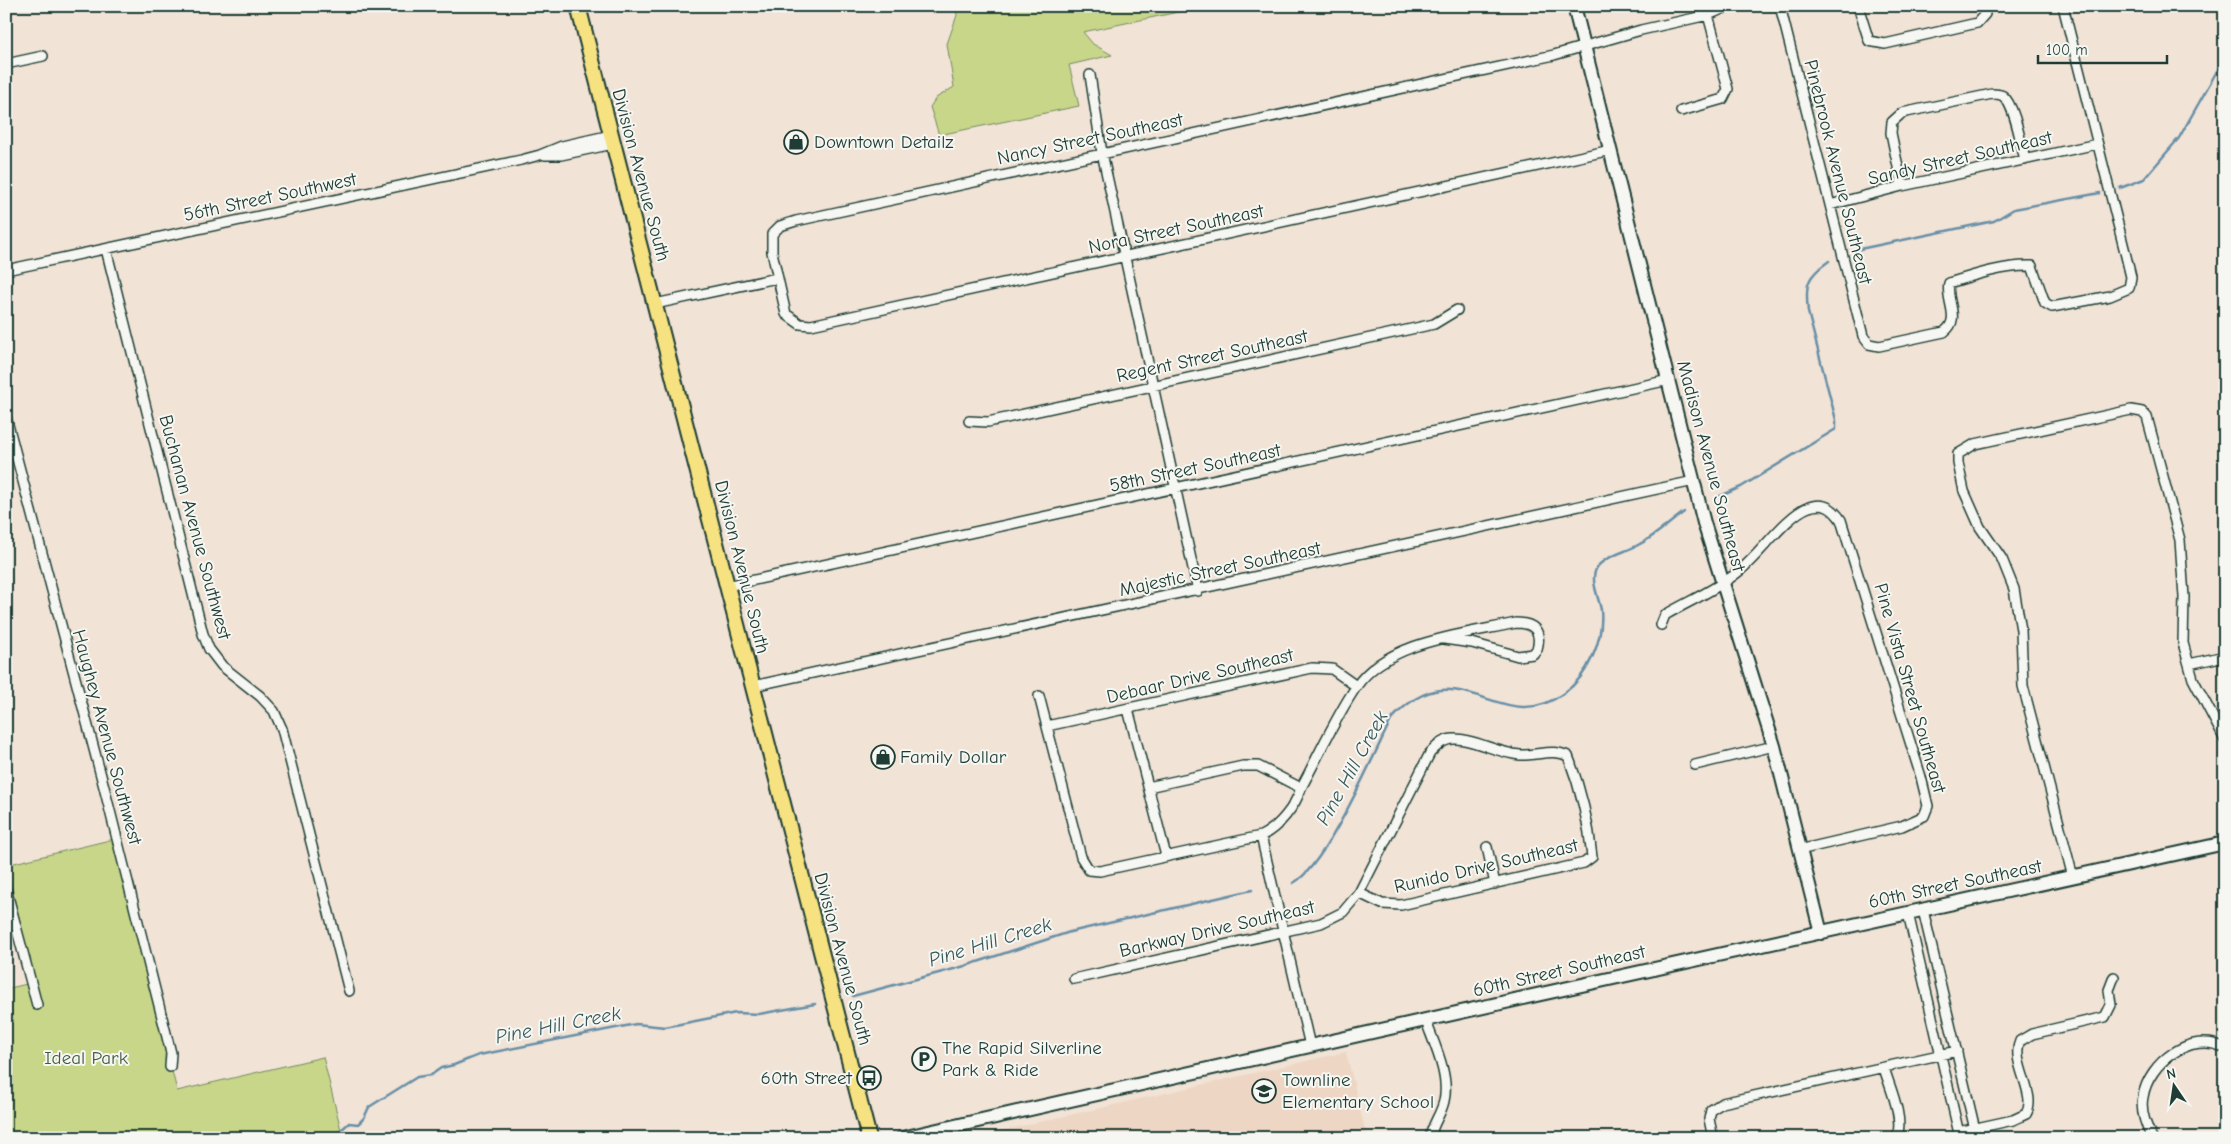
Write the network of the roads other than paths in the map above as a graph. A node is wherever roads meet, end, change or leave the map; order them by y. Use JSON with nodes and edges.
{"nodes":[{"id":1,"x":578,"y":6,"type":"edge"},
{"id":2,"x":1574,"y":6,"type":"edge"},
{"id":3,"x":1728,"y":6,"type":"edge"},
{"id":4,"x":1780,"y":6,"type":"edge"},
{"id":5,"x":1858,"y":6,"type":"edge"},
{"id":6,"x":1984,"y":6,"type":"edge"},
{"id":7,"x":2063,"y":6,"type":"edge"},
{"id":8,"x":1708,"y":15,"type":"junction"},
{"id":9,"x":1584,"y":46,"type":"junction"},
{"id":10,"x":44,"y":56,"type":"dead end"},
{"id":11,"x":6,"y":64,"type":"edge"},
{"id":12,"x":1090,"y":75,"type":"dead end"},
{"id":13,"x":1681,"y":111,"type":"dead end"},
{"id":14,"x":612,"y":140,"type":"junction"},
{"id":15,"x":2097,"y":144,"type":"junction"},
{"id":16,"x":1611,"y":150,"type":"junction"},
{"id":17,"x":1102,"y":153,"type":"junction"},
{"id":18,"x":2025,"y":160,"type":"junction"},
{"id":19,"x":1902,"y":186,"type":"junction"},
{"id":20,"x":1830,"y":205,"type":"junction"},
{"id":21,"x":106,"y":249,"type":"junction"},
{"id":22,"x":1125,"y":257,"type":"junction"},
{"id":23,"x":6,"y":270,"type":"edge"},
{"id":24,"x":778,"y":278,"type":"junction"},
{"id":25,"x":655,"y":304,"type":"junction"},
{"id":26,"x":1457,"y":310,"type":"dead end"},
{"id":27,"x":1669,"y":380,"type":"junction"},
{"id":28,"x":1153,"y":386,"type":"junction"},
{"id":29,"x":6,"y":417,"type":"edge"},
{"id":30,"x":969,"y":421,"type":"dead end"},
{"id":31,"x":1694,"y":481,"type":"junction"},
{"id":32,"x":1176,"y":489,"type":"junction"},
{"id":33,"x":1723,"y":583,"type":"junction"},
{"id":34,"x":727,"y":586,"type":"junction"},
{"id":35,"x":1198,"y":591,"type":"junction"},
{"id":36,"x":1661,"y":625,"type":"dead end"},
{"id":37,"x":1444,"y":640,"type":"junction"},
{"id":38,"x":2225,"y":656,"type":"edge"},
{"id":39,"x":2189,"y":664,"type":"junction"},
{"id":40,"x":753,"y":686,"type":"junction"},
{"id":41,"x":1356,"y":686,"type":"junction"},
{"id":42,"x":1039,"y":696,"type":"dead end"},
{"id":43,"x":1128,"y":709,"type":"junction"},
{"id":44,"x":1047,"y":726,"type":"junction"},
{"id":45,"x":2225,"y":740,"type":"edge"},
{"id":46,"x":1774,"y":746,"type":"junction"},
{"id":47,"x":1695,"y":765,"type":"dead end"},
{"id":48,"x":1148,"y":787,"type":"junction"},
{"id":49,"x":1302,"y":788,"type":"junction"},
{"id":50,"x":1261,"y":836,"type":"junction"},
{"id":51,"x":2225,"y":843,"type":"edge"},
{"id":52,"x":1487,"y":847,"type":"dead end"},
{"id":53,"x":1799,"y":850,"type":"junction"},
{"id":54,"x":1166,"y":856,"type":"junction"},
{"id":55,"x":1592,"y":857,"type":"joint"},
{"id":56,"x":2073,"y":877,"type":"junction"},
{"id":57,"x":1495,"y":884,"type":"junction"},
{"id":58,"x":6,"y":889,"type":"edge"},
{"id":59,"x":1359,"y":893,"type":"junction"},
{"id":60,"x":1923,"y":910,"type":"junction"},
{"id":61,"x":1908,"y":913,"type":"junction"},
{"id":62,"x":1284,"y":931,"type":"junction"},
{"id":63,"x":1821,"y":933,"type":"junction"},
{"id":64,"x":2114,"y":977,"type":"dead end"},
{"id":65,"x":1074,"y":979,"type":"dead end"},
{"id":66,"x":350,"y":991,"type":"dead end"},
{"id":67,"x":37,"y":1005,"type":"dead end"},
{"id":68,"x":1426,"y":1021,"type":"junction"},
{"id":69,"x":1310,"y":1046,"type":"junction"},
{"id":70,"x":2225,"y":1048,"type":"edge"},
{"id":71,"x":1957,"y":1051,"type":"junction"},
{"id":72,"x":1941,"y":1055,"type":"junction"},
{"id":73,"x":170,"y":1067,"type":"dead end"},
{"id":74,"x":1884,"y":1068,"type":"junction"},
{"id":75,"x":1975,"y":1128,"type":"junction"},
{"id":76,"x":1959,"y":1135,"type":"edge"},
{"id":77,"x":869,"y":1138,"type":"edge"},
{"id":78,"x":902,"y":1138,"type":"edge"},
{"id":79,"x":1430,"y":1138,"type":"edge"},
{"id":80,"x":1713,"y":1138,"type":"edge"},
{"id":81,"x":1897,"y":1138,"type":"edge"},
{"id":82,"x":1977,"y":1138,"type":"edge"},
{"id":83,"x":2152,"y":1138,"type":"edge"}],
"edges":[{"from":1,"to":14,"type":"main road","name":"Division Avenue South"},
{"from":2,"to":9,"type":"main road","name":"Madison Avenue Southeast"},
{"from":3,"to":8,"type":"street","name":"Nancy Street Southeast"},
{"from":4,"to":20,"type":"street","name":"Pinebrook Avenue Southeast"},
{"from":5,"to":6,"type":"street"},
{"from":7,"to":15,"type":"street"},
{"from":8,"to":9,"type":"street","name":"Nancy Street Southeast"},
{"from":8,"to":13,"type":"street"},
{"from":9,"to":16,"type":"main road","name":"Madison Avenue Southeast"},
{"from":9,"to":17,"type":"street","name":"Nancy Street Southeast"},
{"from":10,"to":11,"type":"street"},
{"from":12,"to":17,"type":"street"},
{"from":14,"to":21,"type":"street","name":"56th Street Southwest"},
{"from":14,"to":25,"type":"main road","name":"Division Avenue South"},
{"from":15,"to":18,"type":"street","name":"Sandy Street Southeast"},
{"from":15,"to":20,"type":"street","name":"Pinebrook Avenue Southeast"},
{"from":16,"to":22,"type":"street","name":"Nora Street Southeast"},
{"from":16,"to":27,"type":"main road","name":"Madison Avenue Southeast"},
{"from":17,"to":22,"type":"street"},
{"from":17,"to":24,"type":"street","name":"Nancy Street Southeast"},
{"from":18,"to":19,"type":"street","name":"Sandy Street Southeast"},
{"from":18,"to":19,"type":"street"},
{"from":19,"to":20,"type":"street","name":"Sandy Street Southeast"},
{"from":21,"to":23,"type":"street","name":"56th Street Southwest"},
{"from":21,"to":66,"type":"street","name":"Buchanan Avenue Southwest"},
{"from":22,"to":24,"type":"street","name":"Nora Street Southeast"},
{"from":22,"to":28,"type":"street"},
{"from":24,"to":25,"type":"street"},
{"from":25,"to":34,"type":"main road","name":"Division Avenue South"},
{"from":26,"to":28,"type":"street","name":"Regent Street Southeast"},
{"from":27,"to":31,"type":"main road","name":"Madison Avenue Southeast"},
{"from":27,"to":32,"type":"street","name":"58th Street Southeast"},
{"from":28,"to":30,"type":"street","name":"Regent Street Southeast"},
{"from":28,"to":32,"type":"street"},
{"from":29,"to":73,"type":"street","name":"Haughey Avenue Southwest"},
{"from":31,"to":33,"type":"main road","name":"Madison Avenue Southeast"},
{"from":31,"to":35,"type":"street","name":"Majestic Street Southeast"},
{"from":32,"to":34,"type":"street","name":"58th Street Southeast"},
{"from":32,"to":35,"type":"street"},
{"from":33,"to":36,"type":"street"},
{"from":33,"to":46,"type":"main road","name":"Madison Avenue Southeast"},
{"from":33,"to":53,"type":"street","name":"Pine Vista Street Southeast"},
{"from":34,"to":40,"type":"main road","name":"Division Avenue South"},
{"from":35,"to":40,"type":"street","name":"Majestic Street Southeast"},
{"from":37,"to":37,"type":"street"},
{"from":37,"to":41,"type":"street"},
{"from":38,"to":39,"type":"street"},
{"from":39,"to":45,"type":"street"},
{"from":39,"to":56,"type":"street"},
{"from":40,"to":77,"type":"main road","name":"Division Avenue South"},
{"from":41,"to":43,"type":"street","name":"Debaar Drive Southeast"},
{"from":41,"to":49,"type":"street"},
{"from":42,"to":44,"type":"street"},
{"from":43,"to":44,"type":"street","name":"Debaar Drive Southeast"},
{"from":43,"to":48,"type":"street"},
{"from":44,"to":54,"type":"street"},
{"from":46,"to":47,"type":"street"},
{"from":46,"to":53,"type":"main road","name":"Madison Avenue Southeast"},
{"from":48,"to":49,"type":"street"},
{"from":48,"to":54,"type":"street"},
{"from":49,"to":50,"type":"street"},
{"from":50,"to":54,"type":"street"},
{"from":50,"to":62,"type":"street"},
{"from":51,"to":56,"type":"main road","name":"60th Street Southeast"},
{"from":52,"to":57,"type":"street"},
{"from":53,"to":63,"type":"main road","name":"Madison Avenue Southeast"},
{"from":55,"to":57,"type":"street","name":"Runido Drive Southeast"},
{"from":55,"to":59,"type":"street","name":"Barkway Drive Southeast"},
{"from":56,"to":60,"type":"main road","name":"60th Street Southeast"},
{"from":57,"to":59,"type":"street","name":"Runido Drive Southeast"},
{"from":58,"to":67,"type":"street"},
{"from":59,"to":62,"type":"street","name":"Barkway Drive Southeast"},
{"from":60,"to":61,"type":"main road","name":"60th Street Southeast"},
{"from":60,"to":71,"type":"street"},
{"from":61,"to":63,"type":"main road","name":"60th Street Southeast"},
{"from":61,"to":72,"type":"street"},
{"from":62,"to":65,"type":"street","name":"Barkway Drive Southeast"},
{"from":62,"to":69,"type":"street"},
{"from":63,"to":68,"type":"main road","name":"60th Street Southeast"},
{"from":64,"to":75,"type":"street"},
{"from":68,"to":69,"type":"main road","name":"60th Street Southeast"},
{"from":68,"to":79,"type":"street"},
{"from":69,"to":78,"type":"main road","name":"60th Street Southeast"},
{"from":70,"to":83,"type":"street"},
{"from":71,"to":72,"type":"street"},
{"from":71,"to":75,"type":"street"},
{"from":72,"to":74,"type":"street"},
{"from":72,"to":76,"type":"street"},
{"from":74,"to":80,"type":"street"},
{"from":74,"to":81,"type":"street"},
{"from":75,"to":76,"type":"street"},
{"from":75,"to":82,"type":"street"}]}
